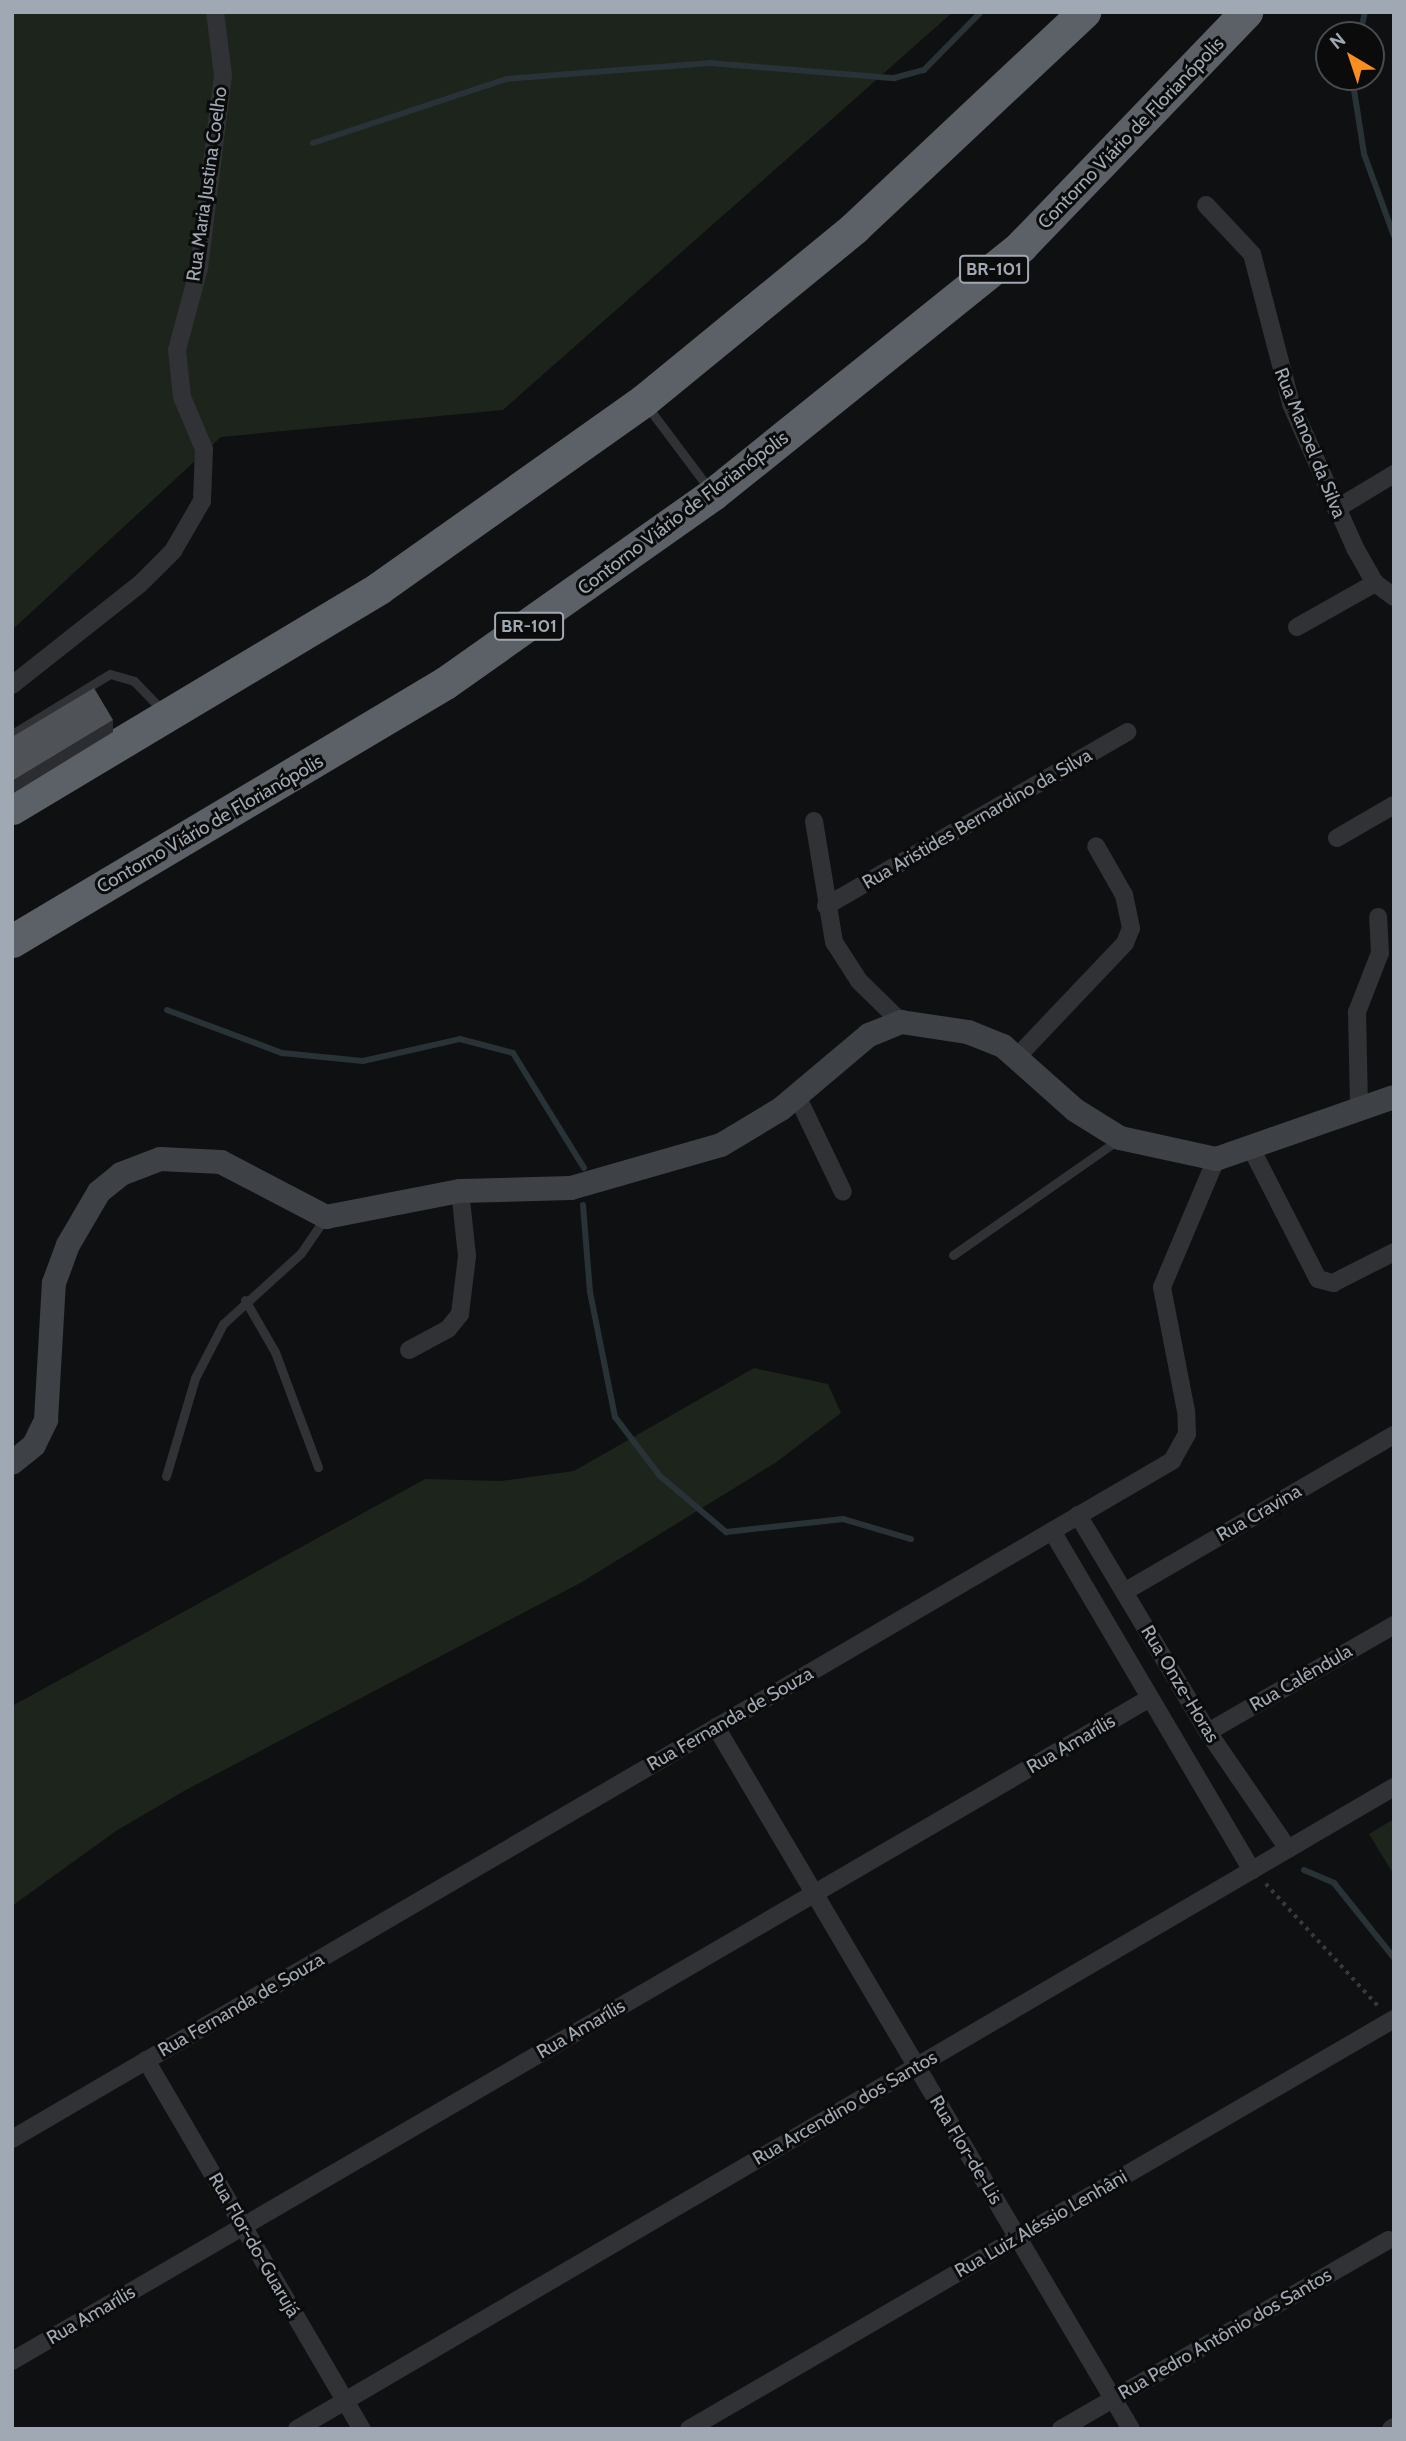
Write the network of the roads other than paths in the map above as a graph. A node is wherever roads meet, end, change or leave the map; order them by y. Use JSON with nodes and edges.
{"nodes":[{"id":1,"x":215,"y":12,"type":"edge"},
{"id":2,"x":1084,"y":12,"type":"edge"},
{"id":3,"x":1246,"y":12,"type":"edge"},
{"id":4,"x":1206,"y":205,"type":"dead end"},
{"id":5,"x":643,"y":401,"type":"junction"},
{"id":6,"x":1394,"y":474,"type":"edge"},
{"id":7,"x":713,"y":494,"type":"junction"},
{"id":8,"x":1336,"y":509,"type":"junction"},
{"id":9,"x":1375,"y":583,"type":"junction"},
{"id":10,"x":1394,"y":597,"type":"edge"},
{"id":11,"x":1297,"y":627,"type":"dead end"},
{"id":12,"x":12,"y":685,"type":"edge"},
{"id":13,"x":169,"y":718,"type":"junction"},
{"id":14,"x":1127,"y":732,"type":"dead end"},
{"id":15,"x":12,"y":734,"type":"edge"},
{"id":16,"x":1394,"y":805,"type":"edge"},
{"id":17,"x":12,"y":808,"type":"edge"},
{"id":18,"x":814,"y":821,"type":"dead end"},
{"id":19,"x":1337,"y":838,"type":"dead end"},
{"id":20,"x":1096,"y":846,"type":"dead end"},
{"id":21,"x":826,"y":906,"type":"junction"},
{"id":22,"x":1378,"y":917,"type":"dead end"},
{"id":23,"x":12,"y":941,"type":"edge"},
{"id":24,"x":901,"y":1021,"type":"junction"},
{"id":25,"x":1017,"y":1057,"type":"junction"},
{"id":26,"x":796,"y":1096,"type":"junction"},
{"id":27,"x":1394,"y":1097,"type":"edge"},
{"id":28,"x":1359,"y":1106,"type":"junction"},
{"id":29,"x":1120,"y":1138,"type":"junction"},
{"id":30,"x":1252,"y":1150,"type":"junction"},
{"id":31,"x":1216,"y":1160,"type":"junction"},
{"id":32,"x":460,"y":1191,"type":"junction"},
{"id":33,"x":843,"y":1192,"type":"dead end"},
{"id":34,"x":326,"y":1217,"type":"junction"},
{"id":35,"x":1394,"y":1252,"type":"edge"},
{"id":36,"x":953,"y":1255,"type":"dead end"},
{"id":37,"x":245,"y":1300,"type":"junction"},
{"id":38,"x":409,"y":1350,"type":"dead end"},
{"id":39,"x":1394,"y":1435,"type":"edge"},
{"id":40,"x":12,"y":1463,"type":"edge"},
{"id":41,"x":318,"y":1467,"type":"dead end"},
{"id":42,"x":166,"y":1476,"type":"dead end"},
{"id":43,"x":1078,"y":1515,"type":"junction"},
{"id":44,"x":1052,"y":1531,"type":"junction"},
{"id":45,"x":1124,"y":1592,"type":"junction"},
{"id":46,"x":1393,"y":1626,"type":"edge"},
{"id":47,"x":1150,"y":1698,"type":"junction"},
{"id":48,"x":716,"y":1727,"type":"junction"},
{"id":49,"x":1208,"y":1732,"type":"junction"},
{"id":50,"x":1394,"y":1787,"type":"edge"},
{"id":51,"x":1288,"y":1849,"type":"junction"},
{"id":52,"x":1252,"y":1870,"type":"junction"},
{"id":53,"x":814,"y":1893,"type":"junction"},
{"id":54,"x":1393,"y":2023,"type":"edge"},
{"id":55,"x":146,"y":2060,"type":"junction"},
{"id":56,"x":917,"y":2066,"type":"junction"},
{"id":57,"x":12,"y":2139,"type":"edge"},
{"id":58,"x":243,"y":2226,"type":"junction"},
{"id":59,"x":1018,"y":2237,"type":"junction"},
{"id":60,"x":1388,"y":2240,"type":"dead end"},
{"id":61,"x":12,"y":2361,"type":"edge"},
{"id":62,"x":1113,"y":2399,"type":"junction"},
{"id":63,"x":345,"y":2400,"type":"junction"},
{"id":64,"x":297,"y":2429,"type":"edge"},
{"id":65,"x":362,"y":2429,"type":"edge"},
{"id":66,"x":689,"y":2429,"type":"edge"},
{"id":67,"x":1061,"y":2429,"type":"edge"},
{"id":68,"x":1131,"y":2429,"type":"edge"}],
"edges":[{"from":1,"to":12,"type":"street","name":"Rua Maria Justina Coelho"},
{"from":2,"to":5,"type":"highway"},
{"from":3,"to":7,"type":"highway","name":"Contorno Viário de Florianópolis","number":"BR-101"},
{"from":4,"to":8,"type":"street","name":"Rua Manoel da Silva"},
{"from":5,"to":7,"type":"lane"},
{"from":5,"to":13,"type":"highway"},
{"from":6,"to":8,"type":"street"},
{"from":7,"to":23,"type":"highway","name":"Contorno Viário de Florianópolis","number":"BR-101"},
{"from":8,"to":9,"type":"street","name":"Rua Manoel da Silva"},
{"from":9,"to":10,"type":"street","name":"Rua Manoel da Silva"},
{"from":9,"to":11,"type":"street"},
{"from":13,"to":15,"type":"lane"},
{"from":13,"to":17,"type":"highway"},
{"from":14,"to":21,"type":"street","name":"Rua Aristides Bernardino da Silva"},
{"from":16,"to":19,"type":"street"},
{"from":18,"to":21,"type":"street"},
{"from":20,"to":25,"type":"street"},
{"from":21,"to":24,"type":"street"},
{"from":22,"to":28,"type":"street"},
{"from":24,"to":25,"type":"street"},
{"from":24,"to":26,"type":"street"},
{"from":25,"to":29,"type":"street"},
{"from":26,"to":32,"type":"street"},
{"from":26,"to":33,"type":"street"},
{"from":27,"to":28,"type":"street"},
{"from":28,"to":30,"type":"street"},
{"from":29,"to":31,"type":"street"},
{"from":29,"to":36,"type":"lane"},
{"from":30,"to":31,"type":"street"},
{"from":30,"to":35,"type":"street"},
{"from":31,"to":43,"type":"street","name":"Rua Fernanda de Souza"},
{"from":32,"to":34,"type":"street"},
{"from":32,"to":38,"type":"street"},
{"from":34,"to":37,"type":"lane"},
{"from":34,"to":40,"type":"street"},
{"from":37,"to":41,"type":"lane"},
{"from":37,"to":42,"type":"lane"},
{"from":39,"to":45,"type":"street","name":"Rua Cravina"},
{"from":43,"to":44,"type":"street","name":"Rua Fernanda de Souza"},
{"from":43,"to":45,"type":"street","name":"Rua Onze-Horas"},
{"from":44,"to":47,"type":"street","name":"Rua Onze-Horas"},
{"from":44,"to":48,"type":"street","name":"Rua Fernanda de Souza"},
{"from":45,"to":49,"type":"street","name":"Rua Onze-Horas"},
{"from":46,"to":49,"type":"street","name":"Rua Calêndula"},
{"from":47,"to":52,"type":"street","name":"Rua Onze-Horas"},
{"from":47,"to":53,"type":"street","name":"Rua Amarílis"},
{"from":48,"to":53,"type":"street","name":"Rua Flor-de-Lis"},
{"from":48,"to":55,"type":"street","name":"Rua Fernanda de Souza"},
{"from":49,"to":51,"type":"street","name":"Rua Onze-Horas"},
{"from":50,"to":51,"type":"street","name":"Rua Arcendino dos Santos"},
{"from":51,"to":52,"type":"street","name":"Rua Arcendino dos Santos"},
{"from":52,"to":56,"type":"street","name":"Rua Arcendino dos Santos"},
{"from":53,"to":56,"type":"street","name":"Rua Flor-de-Lis"},
{"from":53,"to":58,"type":"street","name":"Rua Amarílis"},
{"from":54,"to":59,"type":"street","name":"Rua Luiz Aléssio Lenhâni"},
{"from":55,"to":57,"type":"street","name":"Rua Fernanda de Souza"},
{"from":55,"to":58,"type":"street","name":"Rua Flor-do-Guarujá"},
{"from":56,"to":59,"type":"street","name":"Rua Flor-de-Lis"},
{"from":56,"to":63,"type":"street","name":"Rua Arcendino dos Santos"},
{"from":58,"to":61,"type":"street","name":"Rua Amarílis"},
{"from":58,"to":63,"type":"street","name":"Rua Flor-do-Guarujá"},
{"from":59,"to":62,"type":"street","name":"Rua Flor-de-Lis"},
{"from":59,"to":66,"type":"street","name":"Rua Luiz Aléssio Lenhâni"},
{"from":60,"to":62,"type":"street","name":"Rua Pedro Antônio dos Santos"},
{"from":62,"to":67,"type":"street","name":"Rua Pedro Antônio dos Santos"},
{"from":62,"to":68,"type":"street","name":"Rua Flor-de-Lis"},
{"from":63,"to":64,"type":"street","name":"Rua Arcendino dos Santos"},
{"from":63,"to":65,"type":"street","name":"Rua Flor-do-Guarujá"}]}
